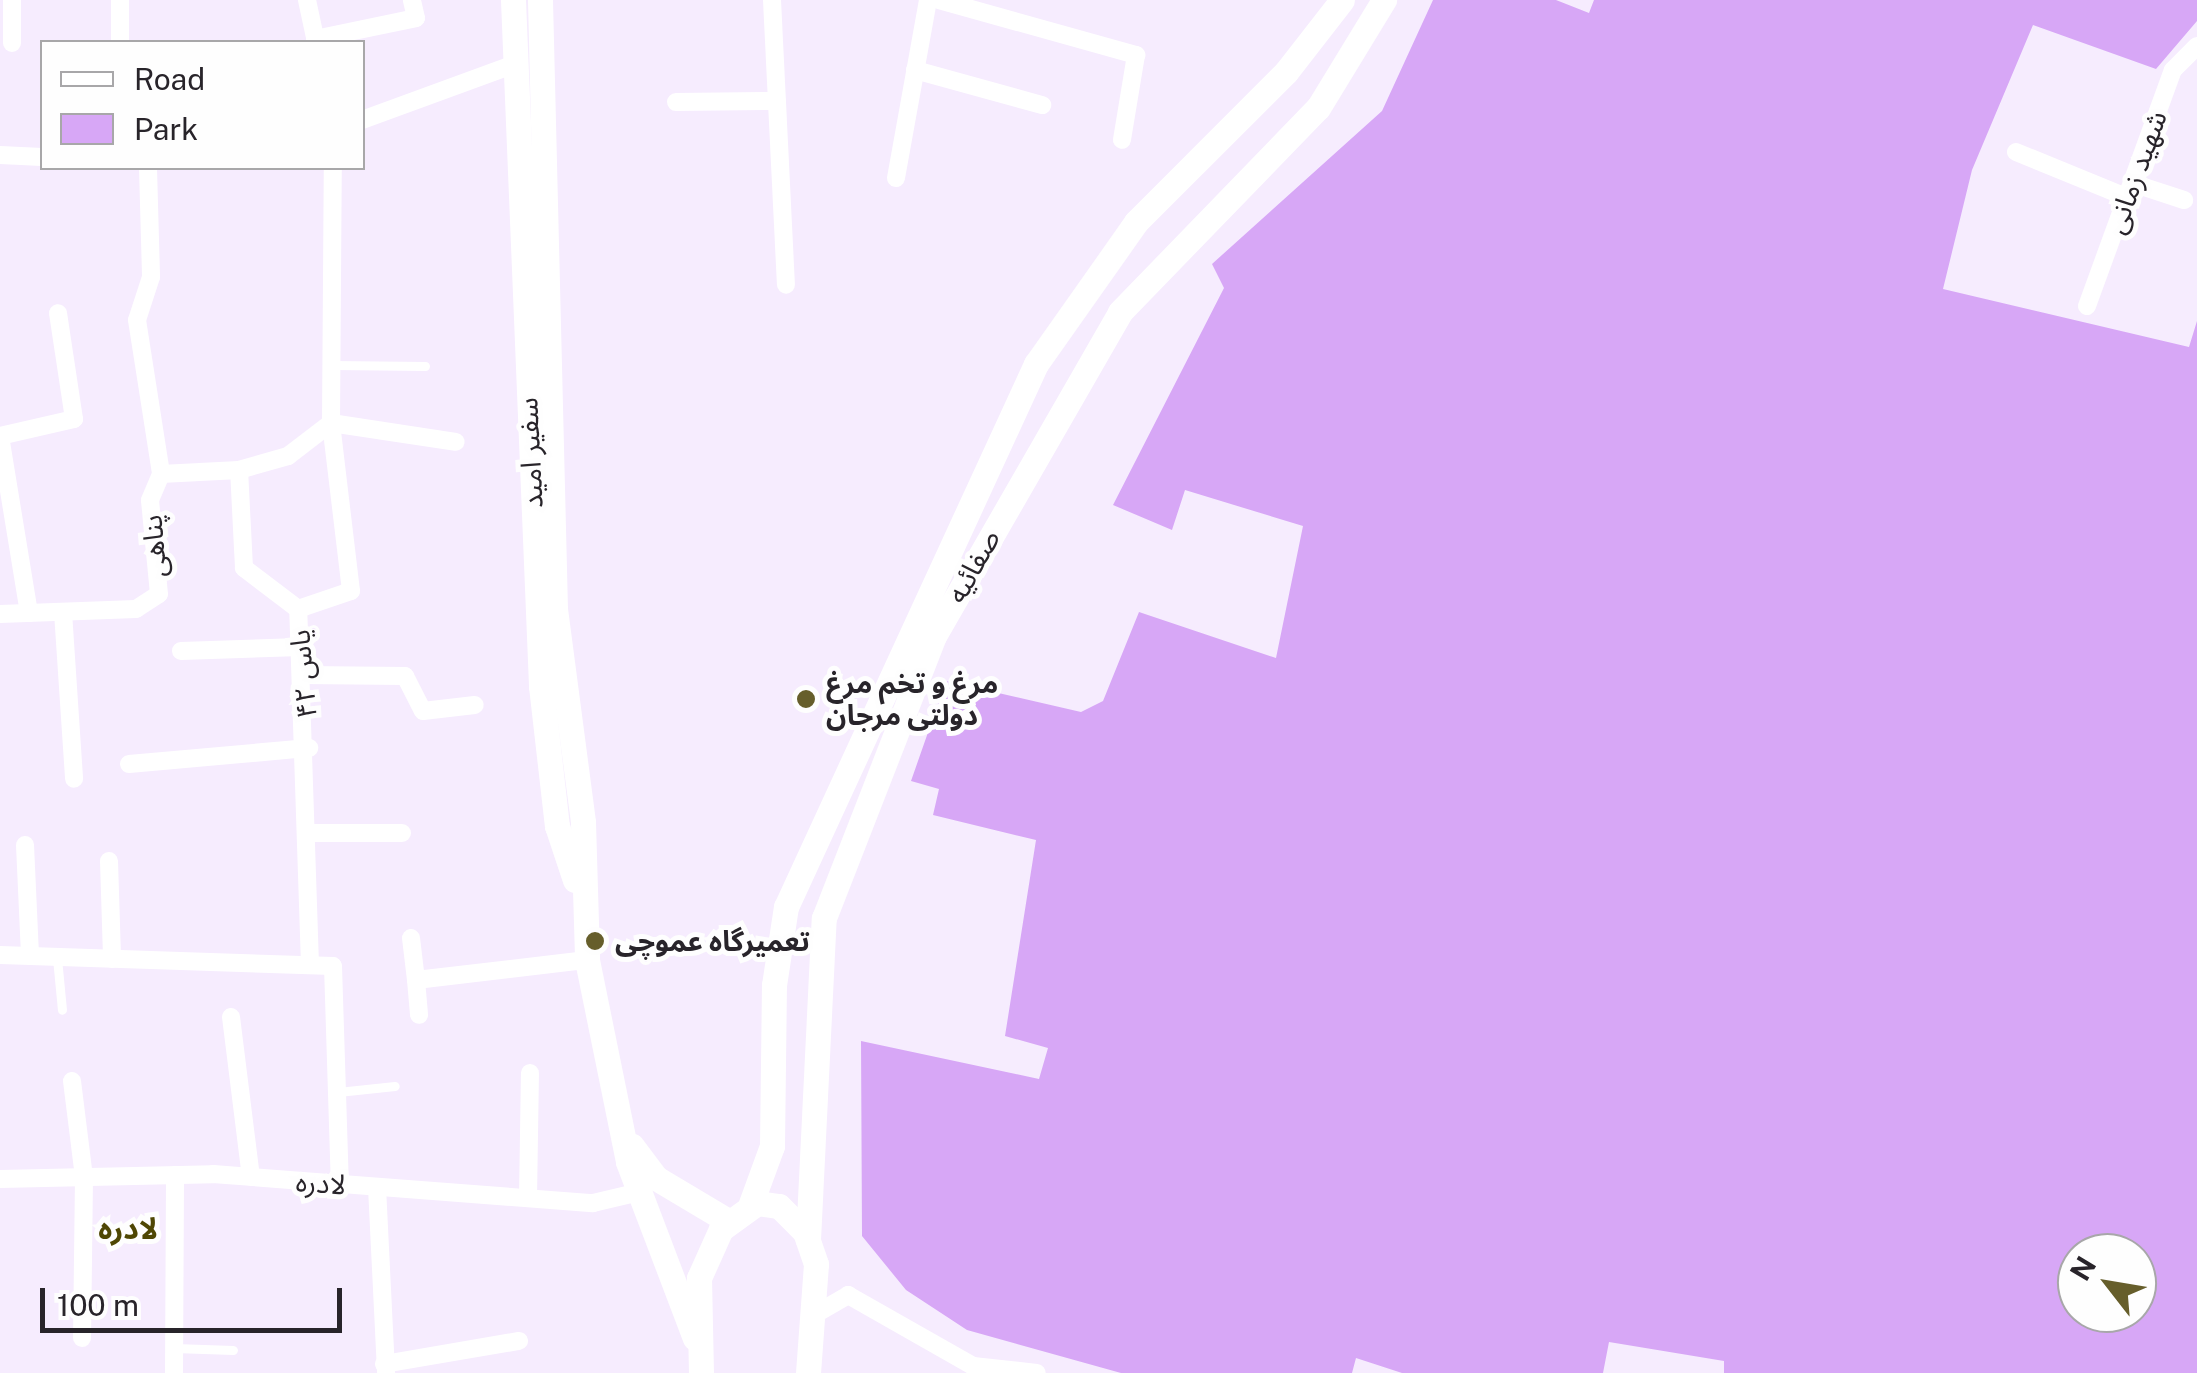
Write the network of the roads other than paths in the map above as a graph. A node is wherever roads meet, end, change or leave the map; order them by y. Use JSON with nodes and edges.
{"nodes":[{"id":1,"x":12,"y":0,"type":"edge"},
{"id":2,"x":120,"y":0,"type":"edge"},
{"id":3,"x":306,"y":0,"type":"edge"},
{"id":4,"x":412,"y":0,"type":"edge"},
{"id":5,"x":513,"y":0,"type":"edge"},
{"id":6,"x":540,"y":0,"type":"edge"},
{"id":7,"x":772,"y":0,"type":"edge"},
{"id":8,"x":928,"y":0,"type":"edge"},
{"id":9,"x":939,"y":0,"type":"edge"},
{"id":10,"x":1342,"y":0,"type":"edge"},
{"id":11,"x":1384,"y":0,"type":"edge"},
{"id":12,"x":120,"y":40,"type":"edge"},
{"id":13,"x":316,"y":40,"type":"edge"},
{"id":14,"x":320,"y":40,"type":"edge"},
{"id":15,"x":12,"y":44,"type":"dead end"},
{"id":16,"x":2197,"y":46,"type":"edge"},
{"id":17,"x":512,"y":65,"type":"junction"},
{"id":18,"x":916,"y":70,"type":"junction"},
{"id":19,"x":777,"y":101,"type":"junction"},
{"id":20,"x":676,"y":102,"type":"dead end"},
{"id":21,"x":1042,"y":105,"type":"dead end"},
{"id":22,"x":365,"y":119,"type":"edge"},
{"id":23,"x":1122,"y":140,"type":"dead end"},
{"id":24,"x":2016,"y":152,"type":"dead end"},
{"id":25,"x":0,"y":155,"type":"edge"},
{"id":26,"x":40,"y":157,"type":"edge"},
{"id":27,"x":148,"y":170,"type":"edge"},
{"id":28,"x":333,"y":170,"type":"edge"},
{"id":29,"x":896,"y":178,"type":"dead end"},
{"id":30,"x":2129,"y":190,"type":"junction"},
{"id":31,"x":2184,"y":200,"type":"dead end"},
{"id":32,"x":786,"y":285,"type":"dead end"},
{"id":33,"x":2087,"y":306,"type":"dead end"},
{"id":34,"x":58,"y":313,"type":"dead end"},
{"id":35,"x":330,"y":365,"type":"junction"},
{"id":36,"x":424,"y":366,"type":"dead end"},
{"id":37,"x":331,"y":422,"type":"junction"},
{"id":38,"x":456,"y":442,"type":"dead end"},
{"id":39,"x":239,"y":470,"type":"junction"},
{"id":40,"x":160,"y":474,"type":"junction"},
{"id":41,"x":298,"y":610,"type":"junction"},
{"id":42,"x":63,"y":612,"type":"junction"},
{"id":43,"x":29,"y":613,"type":"junction"},
{"id":44,"x":0,"y":614,"type":"edge"},
{"id":45,"x":301,"y":647,"type":"junction"},
{"id":46,"x":182,"y":651,"type":"dead end"},
{"id":47,"x":303,"y":675,"type":"junction"},
{"id":48,"x":475,"y":705,"type":"dead end"},
{"id":49,"x":309,"y":748,"type":"junction"},
{"id":50,"x":129,"y":764,"type":"dead end"},
{"id":51,"x":74,"y":779,"type":"dead end"},
{"id":52,"x":310,"y":833,"type":"junction"},
{"id":53,"x":402,"y":833,"type":"dead end"},
{"id":54,"x":25,"y":845,"type":"dead end"},
{"id":55,"x":109,"y":861,"type":"dead end"},
{"id":56,"x":582,"y":902,"type":"junction"},
{"id":57,"x":411,"y":938,"type":"dead end"},
{"id":58,"x":0,"y":955,"type":"edge"},
{"id":59,"x":30,"y":956,"type":"junction"},
{"id":60,"x":57,"y":957,"type":"junction"},
{"id":61,"x":112,"y":959,"type":"junction"},
{"id":62,"x":587,"y":960,"type":"junction"},
{"id":63,"x":310,"y":965,"type":"junction"},
{"id":64,"x":416,"y":980,"type":"junction"},
{"id":65,"x":62,"y":1010,"type":"dead end"},
{"id":66,"x":419,"y":1016,"type":"dead end"},
{"id":67,"x":231,"y":1017,"type":"dead end"},
{"id":68,"x":530,"y":1073,"type":"dead end"},
{"id":69,"x":72,"y":1081,"type":"dead end"},
{"id":70,"x":395,"y":1086,"type":"dead end"},
{"id":71,"x":336,"y":1092,"type":"junction"},
{"id":72,"x":627,"y":1140,"type":"junction"},
{"id":73,"x":175,"y":1175,"type":"junction"},
{"id":74,"x":84,"y":1177,"type":"junction"},
{"id":75,"x":252,"y":1177,"type":"junction"},
{"id":76,"x":0,"y":1178,"type":"edge"},
{"id":77,"x":340,"y":1184,"type":"junction"},
{"id":78,"x":377,"y":1187,"type":"junction"},
{"id":79,"x":640,"y":1192,"type":"junction"},
{"id":80,"x":528,"y":1198,"type":"junction"},
{"id":81,"x":750,"y":1206,"type":"junction"},
{"id":82,"x":728,"y":1221,"type":"junction"},
{"id":83,"x":808,"y":1240,"type":"junction"},
{"id":84,"x":818,"y":1312,"type":"junction"},
{"id":85,"x":82,"y":1338,"type":"dead end"},
{"id":86,"x":695,"y":1338,"type":"junction"},
{"id":87,"x":519,"y":1341,"type":"dead end"},
{"id":88,"x":174,"y":1348,"type":"junction"},
{"id":89,"x":234,"y":1350,"type":"dead end"},
{"id":90,"x":385,"y":1369,"type":"edge"},
{"id":91,"x":174,"y":1373,"type":"edge"},
{"id":92,"x":701,"y":1373,"type":"edge"},
{"id":93,"x":808,"y":1373,"type":"edge"},
{"id":94,"x":1037,"y":1373,"type":"edge"}],
"edges":[{"from":1,"to":15,"type":"street"},
{"from":2,"to":12,"type":"street"},
{"from":3,"to":13,"type":"street"},
{"from":4,"to":14,"type":"street"},
{"from":5,"to":17,"type":"main road","name":"سفیر امید"},
{"from":6,"to":56,"type":"main road","name":"سفیر امید"},
{"from":7,"to":19,"type":"street"},
{"from":8,"to":18,"type":"street"},
{"from":9,"to":23,"type":"street"},
{"from":10,"to":81,"type":"main road","name":"صفائیه"},
{"from":11,"to":83,"type":"main road","name":"صفائیه"},
{"from":16,"to":30,"type":"street","name":"شهید زمانی"},
{"from":17,"to":22,"type":"street"},
{"from":17,"to":56,"type":"main road","name":"سفیر امید"},
{"from":18,"to":21,"type":"street"},
{"from":18,"to":29,"type":"street"},
{"from":19,"to":20,"type":"street"},
{"from":19,"to":32,"type":"street"},
{"from":24,"to":30,"type":"street"},
{"from":25,"to":26,"type":"street"},
{"from":27,"to":40,"type":"street"},
{"from":28,"to":35,"type":"street"},
{"from":30,"to":31,"type":"street"},
{"from":30,"to":33,"type":"street","name":"شهید زمانی"},
{"from":34,"to":43,"type":"street"},
{"from":35,"to":36,"type":"lane"},
{"from":35,"to":37,"type":"street"},
{"from":37,"to":38,"type":"street"},
{"from":37,"to":39,"type":"street"},
{"from":37,"to":41,"type":"street"},
{"from":39,"to":40,"type":"street","name":"پناهی"},
{"from":39,"to":41,"type":"street","name":"یاس ۴۲"},
{"from":40,"to":42,"type":"street","name":"پناهی"},
{"from":41,"to":45,"type":"street","name":"یاس ۴۲"},
{"from":42,"to":43,"type":"street","name":"پناهی"},
{"from":42,"to":51,"type":"street"},
{"from":43,"to":44,"type":"street","name":"پناهی"},
{"from":45,"to":46,"type":"street"},
{"from":45,"to":47,"type":"street","name":"یاس ۴۲"},
{"from":47,"to":48,"type":"street"},
{"from":47,"to":49,"type":"street","name":"یاس ۴۲"},
{"from":49,"to":50,"type":"street"},
{"from":49,"to":52,"type":"street","name":"یاس ۴۲"},
{"from":52,"to":53,"type":"street"},
{"from":52,"to":63,"type":"street","name":"یاس ۴۲"},
{"from":54,"to":59,"type":"street"},
{"from":55,"to":61,"type":"street"},
{"from":56,"to":62,"type":"main road","name":"سفیر امید"},
{"from":57,"to":64,"type":"street"},
{"from":58,"to":59,"type":"street"},
{"from":59,"to":60,"type":"street"},
{"from":60,"to":61,"type":"street"},
{"from":60,"to":65,"type":"lane"},
{"from":61,"to":63,"type":"street"},
{"from":62,"to":64,"type":"street"},
{"from":62,"to":72,"type":"main road","name":"سفیر امید"},
{"from":63,"to":71,"type":"street"},
{"from":64,"to":66,"type":"street"},
{"from":67,"to":75,"type":"street"},
{"from":68,"to":80,"type":"street"},
{"from":69,"to":74,"type":"street"},
{"from":70,"to":71,"type":"lane"},
{"from":71,"to":77,"type":"street"},
{"from":72,"to":79,"type":"main road","name":"سفیر امید"},
{"from":72,"to":82,"type":"main road"},
{"from":73,"to":74,"type":"street","name":"لادره"},
{"from":73,"to":75,"type":"street","name":"لادره"},
{"from":73,"to":88,"type":"street"},
{"from":74,"to":76,"type":"street","name":"لادره"},
{"from":74,"to":85,"type":"street"},
{"from":75,"to":77,"type":"street","name":"لادره"},
{"from":77,"to":78,"type":"street","name":"لادره"},
{"from":78,"to":80,"type":"street","name":"لادره"},
{"from":78,"to":90,"type":"street"},
{"from":79,"to":80,"type":"street","name":"لادره"},
{"from":79,"to":86,"type":"main road","name":"سفیر امید"},
{"from":81,"to":82,"type":"main road"},
{"from":81,"to":83,"type":"main road"},
{"from":82,"to":86,"type":"main road"},
{"from":83,"to":84,"type":"main road","name":"صفائیه"},
{"from":84,"to":93,"type":"main road","name":"صفائیه"},
{"from":84,"to":94,"type":"street"},
{"from":86,"to":92,"type":"main road"},
{"from":87,"to":90,"type":"street"},
{"from":88,"to":89,"type":"lane"},
{"from":88,"to":91,"type":"street"}]}
